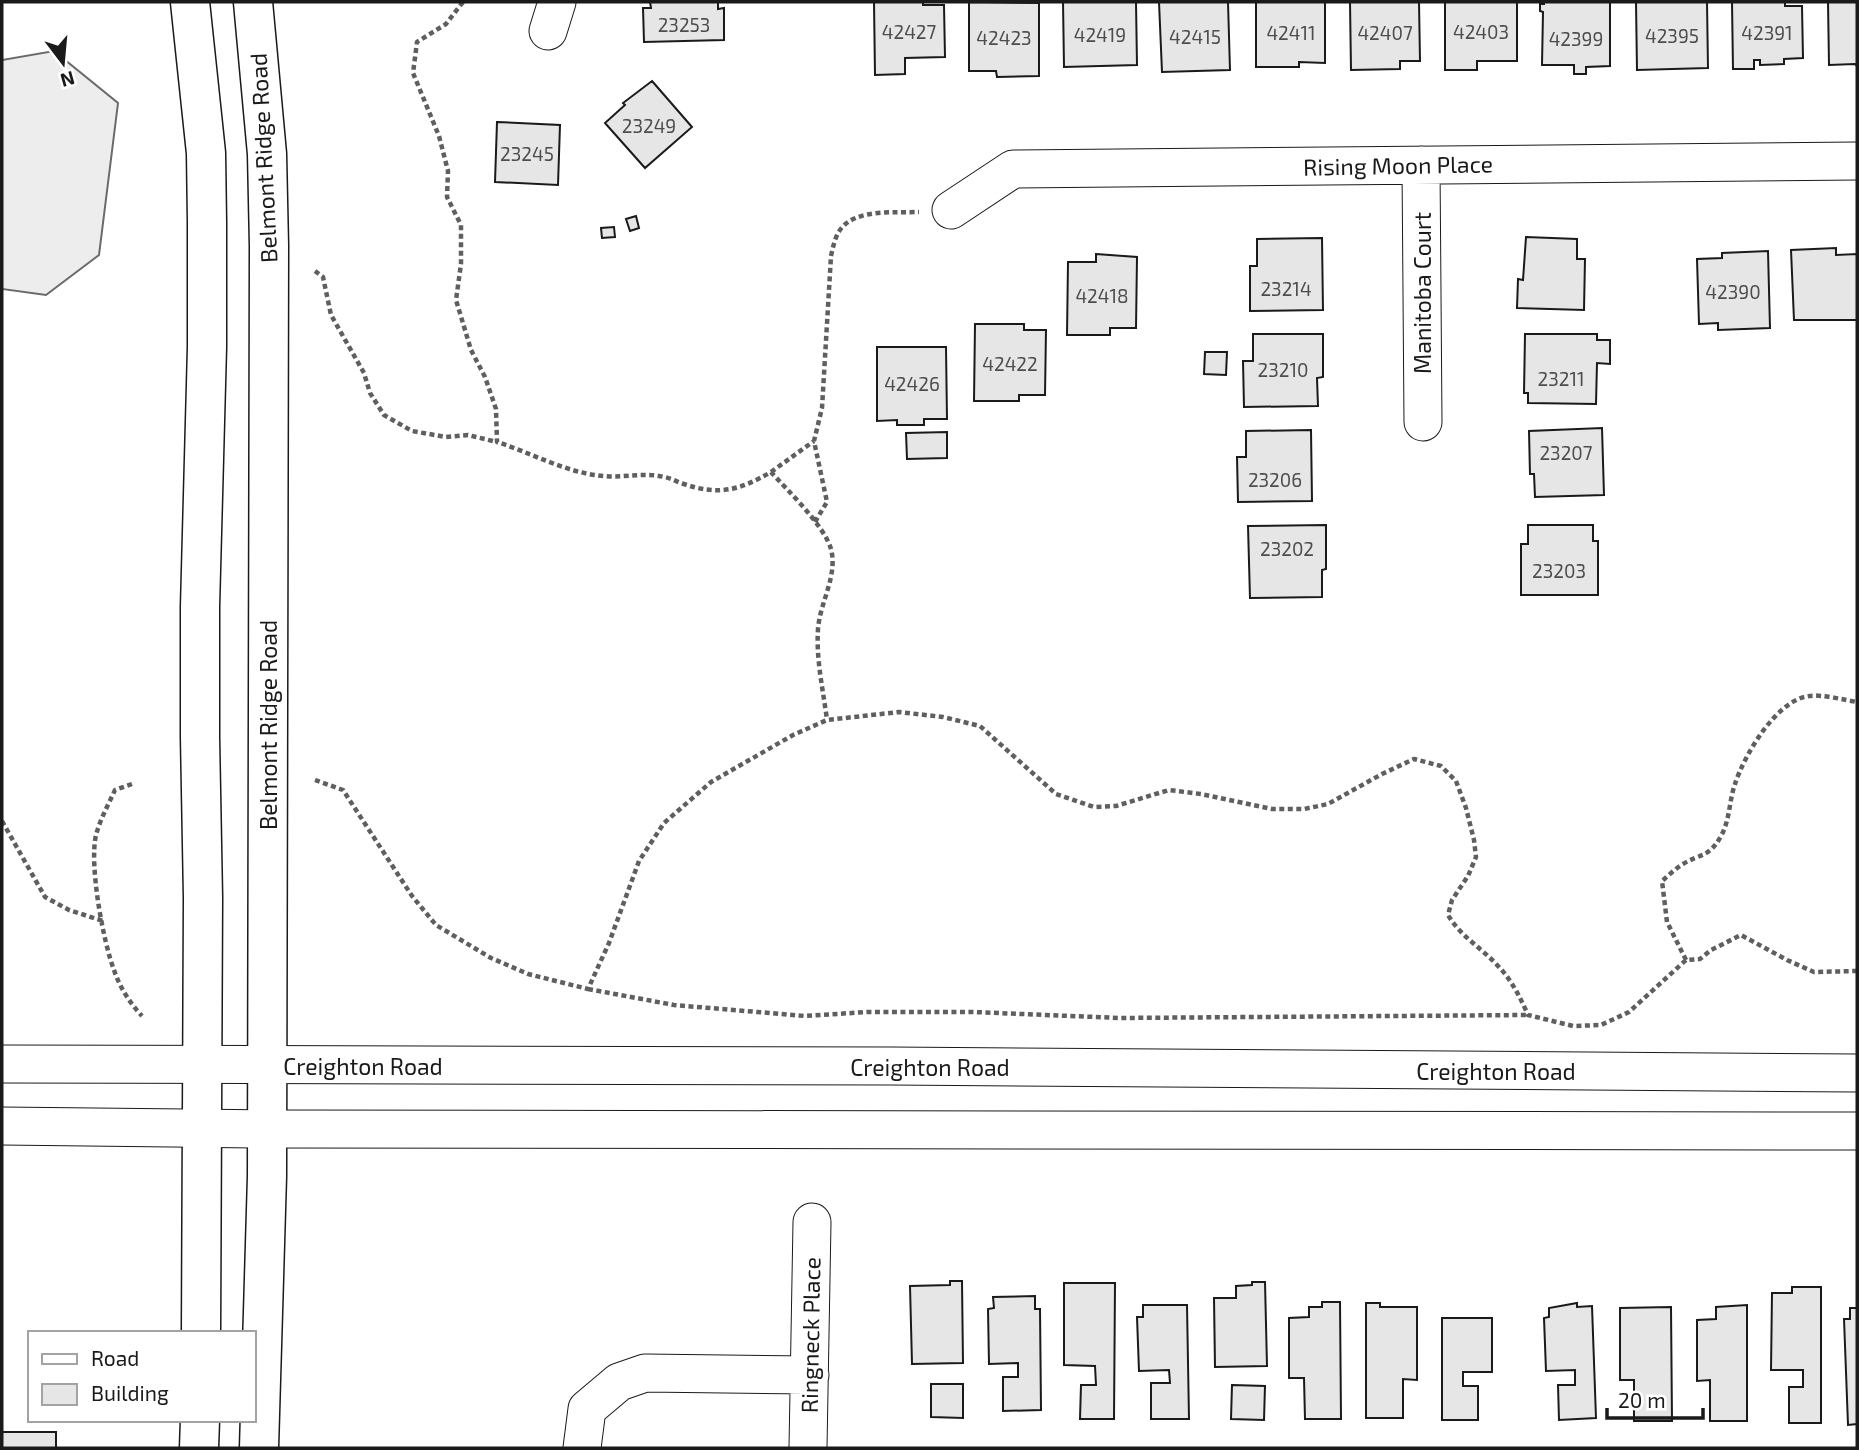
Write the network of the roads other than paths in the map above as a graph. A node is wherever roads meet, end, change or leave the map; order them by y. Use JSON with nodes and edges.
{"nodes":[{"id":1,"x":190,"y":2,"type":"edge"},
{"id":2,"x":253,"y":2,"type":"edge"},
{"id":3,"x":1857,"y":162,"type":"edge"},
{"id":4,"x":1421,"y":165,"type":"junction"},
{"id":5,"x":951,"y":210,"type":"road end"},
{"id":6,"x":1423,"y":422,"type":"dead end"},
{"id":7,"x":2,"y":1064,"type":"edge"},
{"id":8,"x":202,"y":1065,"type":"junction"},
{"id":9,"x":267,"y":1066,"type":"junction"},
{"id":10,"x":1857,"y":1073,"type":"edge"},
{"id":11,"x":2,"y":1126,"type":"edge"},
{"id":12,"x":204,"y":1129,"type":"junction"},
{"id":13,"x":267,"y":1129,"type":"junction"},
{"id":14,"x":1857,"y":1131,"type":"edge"},
{"id":15,"x":812,"y":1222,"type":"dead end"},
{"id":16,"x":201,"y":1331,"type":"edge"},
{"id":17,"x":810,"y":1375,"type":"junction"},
{"id":18,"x":200,"y":1422,"type":"edge"},
{"id":19,"x":200,"y":1448,"type":"edge"},
{"id":20,"x":259,"y":1448,"type":"edge"},
{"id":21,"x":582,"y":1448,"type":"edge"},
{"id":22,"x":808,"y":1448,"type":"edge"}],
"edges":[{"from":1,"to":8,"type":"main road"},
{"from":2,"to":9,"type":"main road","name":"Belmont Ridge Road"},
{"from":3,"to":4,"type":"street","name":"Rising Moon Place"},
{"from":4,"to":5,"type":"street","name":"Rising Moon Place"},
{"from":4,"to":6,"type":"street","name":"Manitoba Court"},
{"from":7,"to":8,"type":"street","name":"Creighton Road"},
{"from":8,"to":9,"type":"street","name":"Creighton Road"},
{"from":8,"to":12,"type":"main road"},
{"from":9,"to":10,"type":"street","name":"Creighton Road"},
{"from":9,"to":13,"type":"main road","name":"Belmont Ridge Road"},
{"from":11,"to":12,"type":"street"},
{"from":12,"to":13,"type":"street"},
{"from":12,"to":16,"type":"main road"},
{"from":13,"to":14,"type":"street"},
{"from":13,"to":20,"type":"main road","name":"Belmont Ridge Road"},
{"from":15,"to":17,"type":"street","name":"Ringneck Place"},
{"from":17,"to":21,"type":"street"},
{"from":17,"to":22,"type":"street","name":"Ringneck Place"},
{"from":18,"to":19,"type":"main road"}]}
